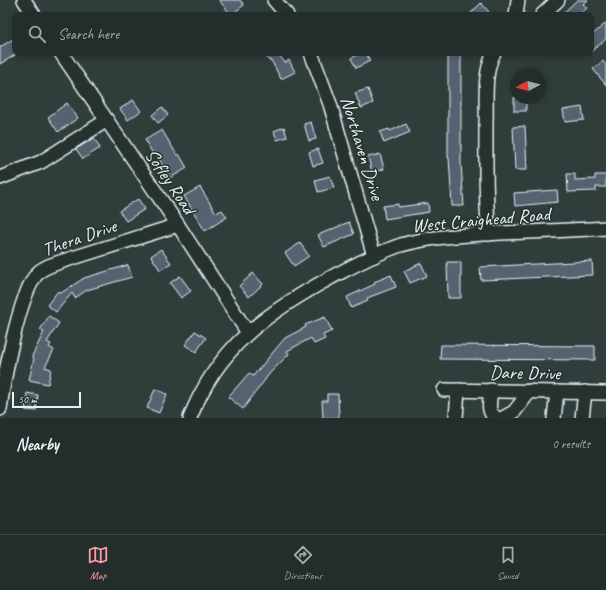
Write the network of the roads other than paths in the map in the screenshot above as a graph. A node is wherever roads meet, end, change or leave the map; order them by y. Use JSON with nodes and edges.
{"nodes":[{"id":1,"x":24,"y":0,"type":"edge"},
{"id":2,"x":274,"y":0,"type":"edge"},
{"id":3,"x":518,"y":0,"type":"edge"},
{"id":4,"x":558,"y":0,"type":"edge"},
{"id":5,"x":32,"y":12,"type":"edge"},
{"id":6,"x":284,"y":12,"type":"edge"},
{"id":7,"x":516,"y":12,"type":"edge"},
{"id":8,"x":545,"y":12,"type":"edge"},
{"id":9,"x":63,"y":56,"type":"edge"},
{"id":10,"x":312,"y":56,"type":"edge"},
{"id":11,"x":493,"y":56,"type":"edge"},
{"id":12,"x":107,"y":120,"type":"junction"},
{"id":13,"x":0,"y":178,"type":"edge"},
{"id":14,"x":178,"y":225,"type":"junction"},
{"id":15,"x":606,"y":228,"type":"edge"},
{"id":16,"x":489,"y":234,"type":"junction"},
{"id":17,"x":374,"y":256,"type":"junction"},
{"id":18,"x":248,"y":333,"type":"junction"},
{"id":19,"x":444,"y":390,"type":"dead end"},
{"id":20,"x":458,"y":390,"type":"junction"},
{"id":21,"x":491,"y":390,"type":"junction"},
{"id":22,"x":530,"y":391,"type":"junction"},
{"id":23,"x":557,"y":392,"type":"junction"},
{"id":24,"x":585,"y":392,"type":"junction"},
{"id":25,"x":606,"y":392,"type":"edge"},
{"id":26,"x":0,"y":409,"type":"edge"},
{"id":27,"x":190,"y":418,"type":"edge"},
{"id":28,"x":456,"y":418,"type":"edge"},
{"id":29,"x":497,"y":418,"type":"edge"},
{"id":30,"x":503,"y":418,"type":"edge"},
{"id":31,"x":554,"y":418,"type":"edge"},
{"id":32,"x":582,"y":418,"type":"edge"}],
"edges":[{"from":1,"to":5,"type":"street"},
{"from":2,"to":6,"type":"street"},
{"from":3,"to":7,"type":"street"},
{"from":4,"to":8,"type":"street"},
{"from":9,"to":12,"type":"street","name":"Sofley Road"},
{"from":10,"to":17,"type":"street","name":"Northaven Drive"},
{"from":11,"to":16,"type":"street"},
{"from":12,"to":13,"type":"street"},
{"from":12,"to":14,"type":"street","name":"Sofley Road"},
{"from":14,"to":18,"type":"street","name":"Sofley Road"},
{"from":14,"to":26,"type":"street","name":"Thera Drive"},
{"from":15,"to":16,"type":"street","name":"West Craighead Road"},
{"from":16,"to":17,"type":"street","name":"West Craighead Road"},
{"from":17,"to":18,"type":"street","name":"West Craighead Road"},
{"from":18,"to":27,"type":"street","name":"West Craighead Road"},
{"from":19,"to":20,"type":"street","name":"Dare Drive"},
{"from":20,"to":21,"type":"street","name":"Dare Drive"},
{"from":20,"to":28,"type":"street"},
{"from":21,"to":22,"type":"street","name":"Dare Drive"},
{"from":21,"to":29,"type":"street"},
{"from":22,"to":23,"type":"street","name":"Dare Drive"},
{"from":22,"to":30,"type":"street"},
{"from":23,"to":24,"type":"street","name":"Dare Drive"},
{"from":23,"to":31,"type":"street"},
{"from":24,"to":25,"type":"street","name":"Dare Drive"},
{"from":24,"to":32,"type":"street"}]}
